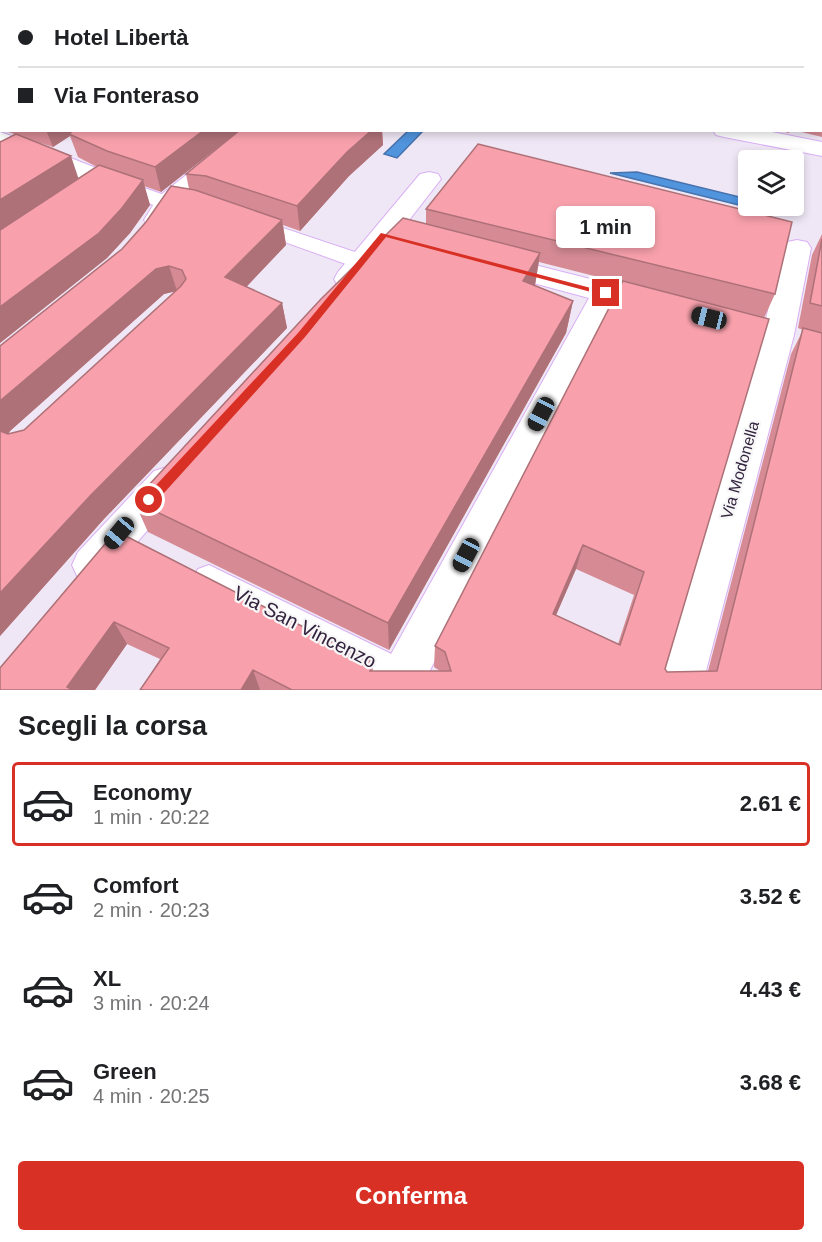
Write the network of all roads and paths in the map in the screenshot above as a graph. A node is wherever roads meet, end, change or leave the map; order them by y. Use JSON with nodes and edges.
{"nodes":[{"id":1,"x":256,"y":132,"type":"edge"},
{"id":2,"x":734,"y":132,"type":"edge"},
{"id":3,"x":0,"y":137,"type":"edge"},
{"id":4,"x":23,"y":146,"type":"junction"},
{"id":5,"x":822,"y":149,"type":"edge"},
{"id":6,"x":0,"y":160,"type":"edge"},
{"id":7,"x":102,"y":179,"type":"junction"},
{"id":8,"x":429,"y":179,"type":"dead end"},
{"id":9,"x":74,"y":197,"type":"edge"},
{"id":10,"x":167,"y":202,"type":"junction"},
{"id":11,"x":204,"y":207,"type":"edge"},
{"id":12,"x":235,"y":218,"type":"edge"},
{"id":13,"x":384,"y":234,"type":"junction"},
{"id":14,"x":142,"y":240,"type":"edge"},
{"id":15,"x":415,"y":242,"type":"edge"},
{"id":16,"x":797,"y":248,"type":"dead end"},
{"id":17,"x":471,"y":257,"type":"edge"},
{"id":18,"x":362,"y":262,"type":"junction"},
{"id":19,"x":606,"y":293,"type":"junction"},
{"id":20,"x":332,"y":298,"type":"edge"},
{"id":21,"x":684,"y":312,"type":"edge"},
{"id":22,"x":190,"y":456,"type":"edge"},
{"id":23,"x":178,"y":564,"type":"edge"},
{"id":24,"x":67,"y":595,"type":"edge"},
{"id":25,"x":408,"y":686,"type":"edge"},
{"id":26,"x":678,"y":690,"type":"edge"}],
"edges":[{"from":1,"to":10,"type":"street"},
{"from":2,"to":5,"type":"street"},
{"from":3,"to":4,"type":"street"},
{"from":4,"to":6,"type":"street"},
{"from":4,"to":7,"type":"street"},
{"from":7,"to":9,"type":"street"},
{"from":7,"to":10,"type":"street"},
{"from":8,"to":13,"type":"street"},
{"from":10,"to":11,"type":"street"},
{"from":10,"to":14,"type":"street"},
{"from":12,"to":18,"type":"street"},
{"from":13,"to":15,"type":"street"},
{"from":13,"to":18,"type":"street"},
{"from":16,"to":26,"type":"street","name":"Via Modonella"},
{"from":17,"to":19,"type":"street"},
{"from":18,"to":20,"type":"street"},
{"from":19,"to":21,"type":"street"},
{"from":19,"to":25,"type":"street"},
{"from":22,"to":24,"type":"street"},
{"from":23,"to":25,"type":"street","name":"Via San Vincenzo"}]}
